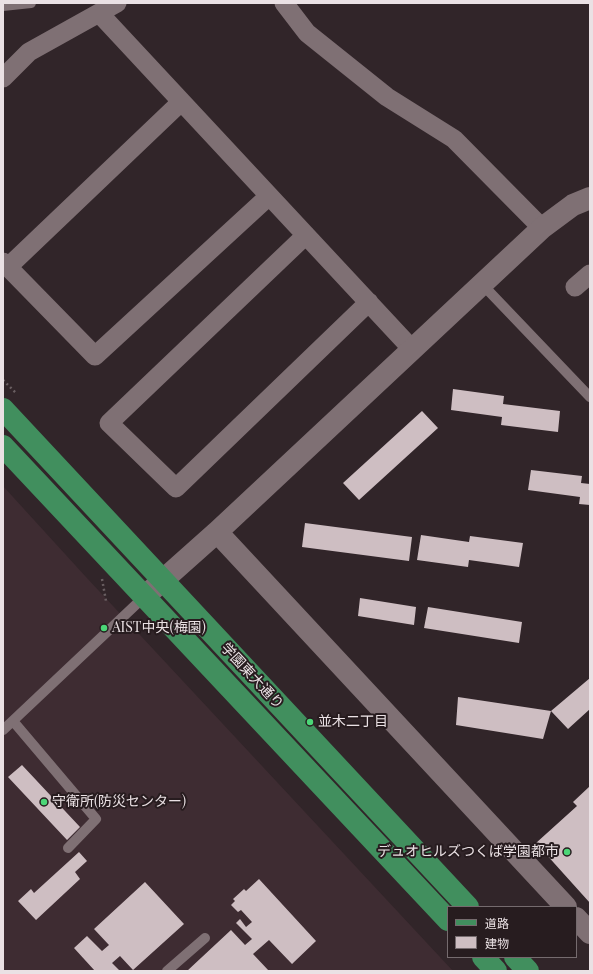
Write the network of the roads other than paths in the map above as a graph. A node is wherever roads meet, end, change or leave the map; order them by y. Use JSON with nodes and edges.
{"nodes":[{"id":1,"x":31,"y":3,"type":"edge"},
{"id":2,"x":117,"y":3,"type":"edge"},
{"id":3,"x":284,"y":3,"type":"edge"},
{"id":4,"x":3,"y":6,"type":"edge"},
{"id":5,"x":98,"y":13,"type":"junction"},
{"id":6,"x":3,"y":78,"type":"edge"},
{"id":7,"x":181,"y":102,"type":"junction"},
{"id":8,"x":269,"y":196,"type":"junction"},
{"id":9,"x":590,"y":198,"type":"edge"},
{"id":10,"x":542,"y":228,"type":"junction"},
{"id":11,"x":306,"y":235,"type":"junction"},
{"id":12,"x":5,"y":265,"type":"edge"},
{"id":13,"x":590,"y":274,"type":"edge"},
{"id":14,"x":481,"y":283,"type":"junction"},
{"id":15,"x":575,"y":287,"type":"dead end"},
{"id":16,"x":369,"y":302,"type":"junction"},
{"id":17,"x":411,"y":348,"type":"junction"},
{"id":18,"x":590,"y":397,"type":"edge"},
{"id":19,"x":3,"y":409,"type":"edge"},
{"id":20,"x":3,"y":446,"type":"edge"},
{"id":21,"x":216,"y":532,"type":"junction"},
{"id":22,"x":163,"y":580,"type":"junction"},
{"id":23,"x":144,"y":598,"type":"junction"},
{"id":24,"x":13,"y":721,"type":"junction"},
{"id":25,"x":3,"y":730,"type":"edge"},
{"id":26,"x":68,"y":848,"type":"dead end"},
{"id":27,"x":467,"y":906,"type":"edge"},
{"id":28,"x":565,"y":906,"type":"edge"},
{"id":29,"x":447,"y":919,"type":"edge"},
{"id":30,"x":577,"y":919,"type":"edge"},
{"id":31,"x":590,"y":933,"type":"edge"},
{"id":32,"x":206,"y":938,"type":"dead end"},
{"id":33,"x":484,"y":958,"type":"edge"},
{"id":34,"x":516,"y":958,"type":"edge"},
{"id":35,"x":168,"y":971,"type":"edge"},
{"id":36,"x":496,"y":971,"type":"edge"},
{"id":37,"x":528,"y":971,"type":"edge"}],
"edges":[{"from":1,"to":4,"type":"lane"},
{"from":2,"to":5,"type":"street"},
{"from":3,"to":10,"type":"street"},
{"from":5,"to":6,"type":"street"},
{"from":5,"to":7,"type":"street"},
{"from":7,"to":8,"type":"street"},
{"from":7,"to":12,"type":"street"},
{"from":8,"to":11,"type":"street"},
{"from":8,"to":12,"type":"street"},
{"from":9,"to":10,"type":"street"},
{"from":10,"to":14,"type":"street"},
{"from":11,"to":16,"type":"street"},
{"from":11,"to":16,"type":"street"},
{"from":13,"to":15,"type":"street"},
{"from":14,"to":17,"type":"street"},
{"from":14,"to":18,"type":"lane"},
{"from":16,"to":17,"type":"street"},
{"from":17,"to":21,"type":"street"},
{"from":19,"to":22,"type":"main road","name":"学園東大通り"},
{"from":20,"to":23,"type":"main road","name":"学園東大通り"},
{"from":21,"to":22,"type":"street"},
{"from":21,"to":28,"type":"street"},
{"from":22,"to":23,"type":"street"},
{"from":22,"to":27,"type":"main road","name":"学園東大通り"},
{"from":23,"to":24,"type":"lane"},
{"from":23,"to":29,"type":"main road","name":"学園東大通り"},
{"from":24,"to":25,"type":"lane"},
{"from":24,"to":26,"type":"lane"},
{"from":30,"to":31,"type":"street"},
{"from":32,"to":35,"type":"lane"},
{"from":33,"to":36,"type":"main road"},
{"from":34,"to":37,"type":"main road"}]}
